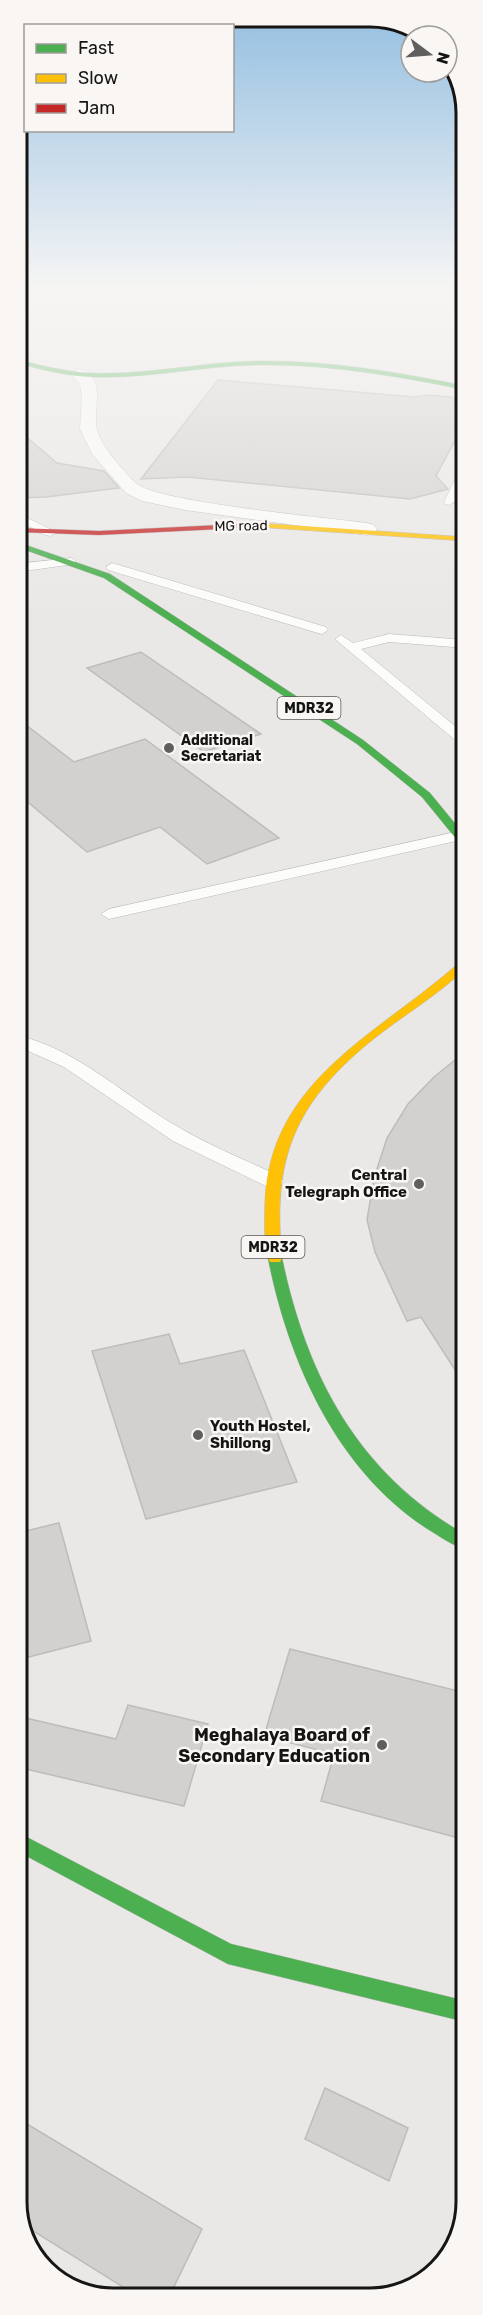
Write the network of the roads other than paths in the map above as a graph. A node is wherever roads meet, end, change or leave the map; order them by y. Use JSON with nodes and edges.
{"nodes":[{"id":1,"x":88,"y":395,"type":"edge"},
{"id":2,"x":456,"y":488,"type":"edge"},
{"id":3,"x":449,"y":502,"type":"dead end"},
{"id":4,"x":27,"y":521,"type":"edge"},
{"id":5,"x":158,"y":530,"type":"junction"},
{"id":6,"x":27,"y":531,"type":"edge"},
{"id":7,"x":50,"y":533,"type":"junction"},
{"id":8,"x":416,"y":535,"type":"junction"},
{"id":9,"x":456,"y":538,"type":"edge"},
{"id":10,"x":27,"y":547,"type":"edge"},
{"id":11,"x":71,"y":562,"type":"junction"},
{"id":12,"x":27,"y":567,"type":"edge"},
{"id":13,"x":109,"y":572,"type":"junction"},
{"id":14,"x":322,"y":630,"type":"dead end"},
{"id":15,"x":456,"y":643,"type":"edge"},
{"id":16,"x":456,"y":734,"type":"edge"},
{"id":17,"x":456,"y":831,"type":"edge"},
{"id":18,"x":456,"y":841,"type":"edge"},
{"id":19,"x":109,"y":914,"type":"dead end"},
{"id":20,"x":456,"y":973,"type":"edge"},
{"id":21,"x":27,"y":1042,"type":"edge"},
{"id":22,"x":273,"y":1181,"type":"junction"},
{"id":23,"x":456,"y":1538,"type":"edge"},
{"id":24,"x":27,"y":1846,"type":"edge"},
{"id":25,"x":456,"y":2010,"type":"edge"}],
"edges":[{"from":1,"to":8,"type":"street"},
{"from":2,"to":3,"type":"lane"},
{"from":4,"to":7,"type":"lane"},
{"from":5,"to":7,"type":"main road","name":"MG road"},
{"from":5,"to":8,"type":"main road","name":"MG road"},
{"from":5,"to":13,"type":"main road"},
{"from":6,"to":7,"type":"main road","name":"MG road"},
{"from":8,"to":9,"type":"main road","name":"MG road"},
{"from":10,"to":11,"type":"main road","number":"MDR32"},
{"from":11,"to":12,"type":"lane"},
{"from":11,"to":13,"type":"main road","number":"MDR32"},
{"from":13,"to":14,"type":"lane"},
{"from":13,"to":17,"type":"main road","number":"MDR32"},
{"from":15,"to":16,"type":"lane"},
{"from":18,"to":19,"type":"lane"},
{"from":20,"to":22,"type":"main road","number":"MDR32"},
{"from":21,"to":22,"type":"lane"},
{"from":22,"to":23,"type":"main road","number":"MDR32"},
{"from":24,"to":25,"type":"main road"}]}
